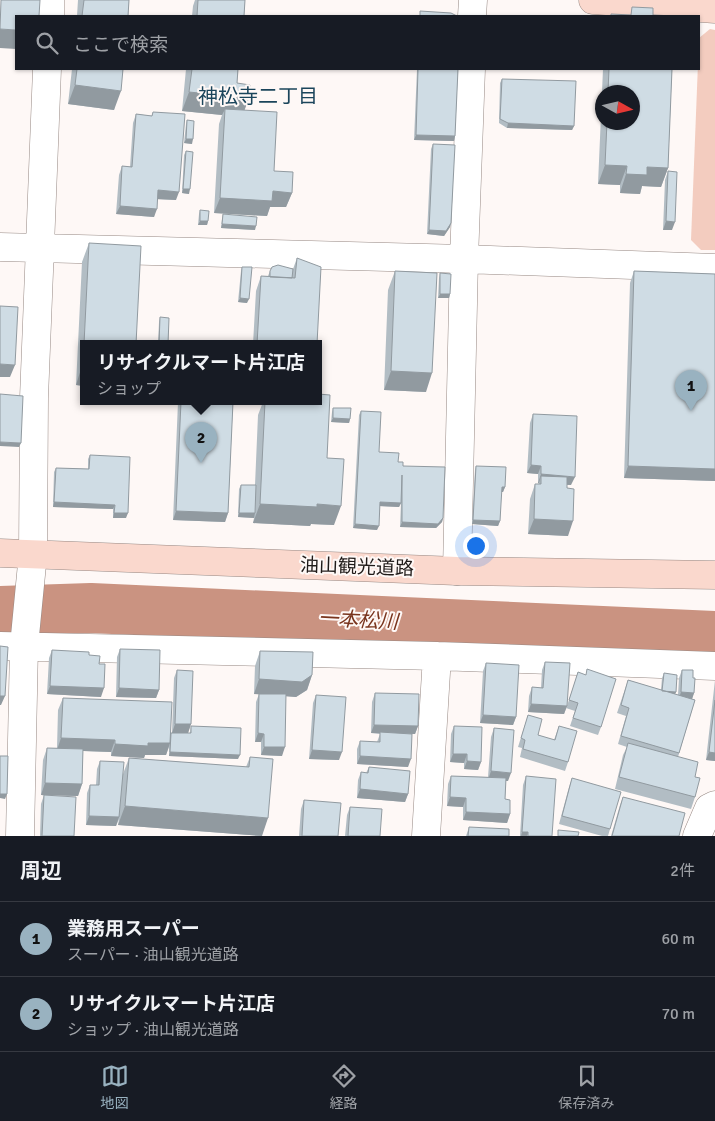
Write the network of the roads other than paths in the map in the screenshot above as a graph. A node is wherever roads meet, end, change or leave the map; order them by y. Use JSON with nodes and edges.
{"nodes":[{"id":1,"x":50,"y":0,"type":"edge"},
{"id":2,"x":473,"y":0,"type":"edge"},
{"id":3,"x":593,"y":0,"type":"edge"},
{"id":4,"x":715,"y":9,"type":"edge"},
{"id":5,"x":50,"y":15,"type":"edge"},
{"id":6,"x":472,"y":15,"type":"edge"},
{"id":7,"x":47,"y":70,"type":"edge"},
{"id":8,"x":471,"y":70,"type":"edge"},
{"id":9,"x":0,"y":247,"type":"edge"},
{"id":10,"x":40,"y":248,"type":"junction"},
{"id":11,"x":464,"y":259,"type":"junction"},
{"id":12,"x":715,"y":268,"type":"edge"},
{"id":13,"x":0,"y":553,"type":"edge"},
{"id":14,"x":33,"y":554,"type":"junction"},
{"id":15,"x":457,"y":571,"type":"junction"},
{"id":16,"x":715,"y":575,"type":"edge"},
{"id":17,"x":16,"y":643,"type":"edge"},
{"id":18,"x":437,"y":656,"type":"junction"},
{"id":19,"x":715,"y":666,"type":"edge"},
{"id":20,"x":715,"y":805,"type":"edge"},
{"id":21,"x":20,"y":836,"type":"edge"},
{"id":22,"x":426,"y":836,"type":"edge"},
{"id":23,"x":696,"y":836,"type":"edge"}],
"edges":[{"from":1,"to":5,"type":"street"},
{"from":2,"to":6,"type":"street"},
{"from":3,"to":4,"type":"street"},
{"from":7,"to":10,"type":"street"},
{"from":8,"to":11,"type":"street"},
{"from":9,"to":10,"type":"street"},
{"from":10,"to":11,"type":"street"},
{"from":10,"to":14,"type":"street"},
{"from":11,"to":12,"type":"street"},
{"from":11,"to":15,"type":"street"},
{"from":13,"to":14,"type":"street","name":"油山観光道路"},
{"from":14,"to":15,"type":"street","name":"油山観光道路"},
{"from":14,"to":17,"type":"street"},
{"from":15,"to":16,"type":"street","name":"油山観光道路"},
{"from":17,"to":18,"type":"street"},
{"from":17,"to":21,"type":"street"},
{"from":18,"to":19,"type":"street"},
{"from":18,"to":22,"type":"street"},
{"from":20,"to":23,"type":"street"}]}
